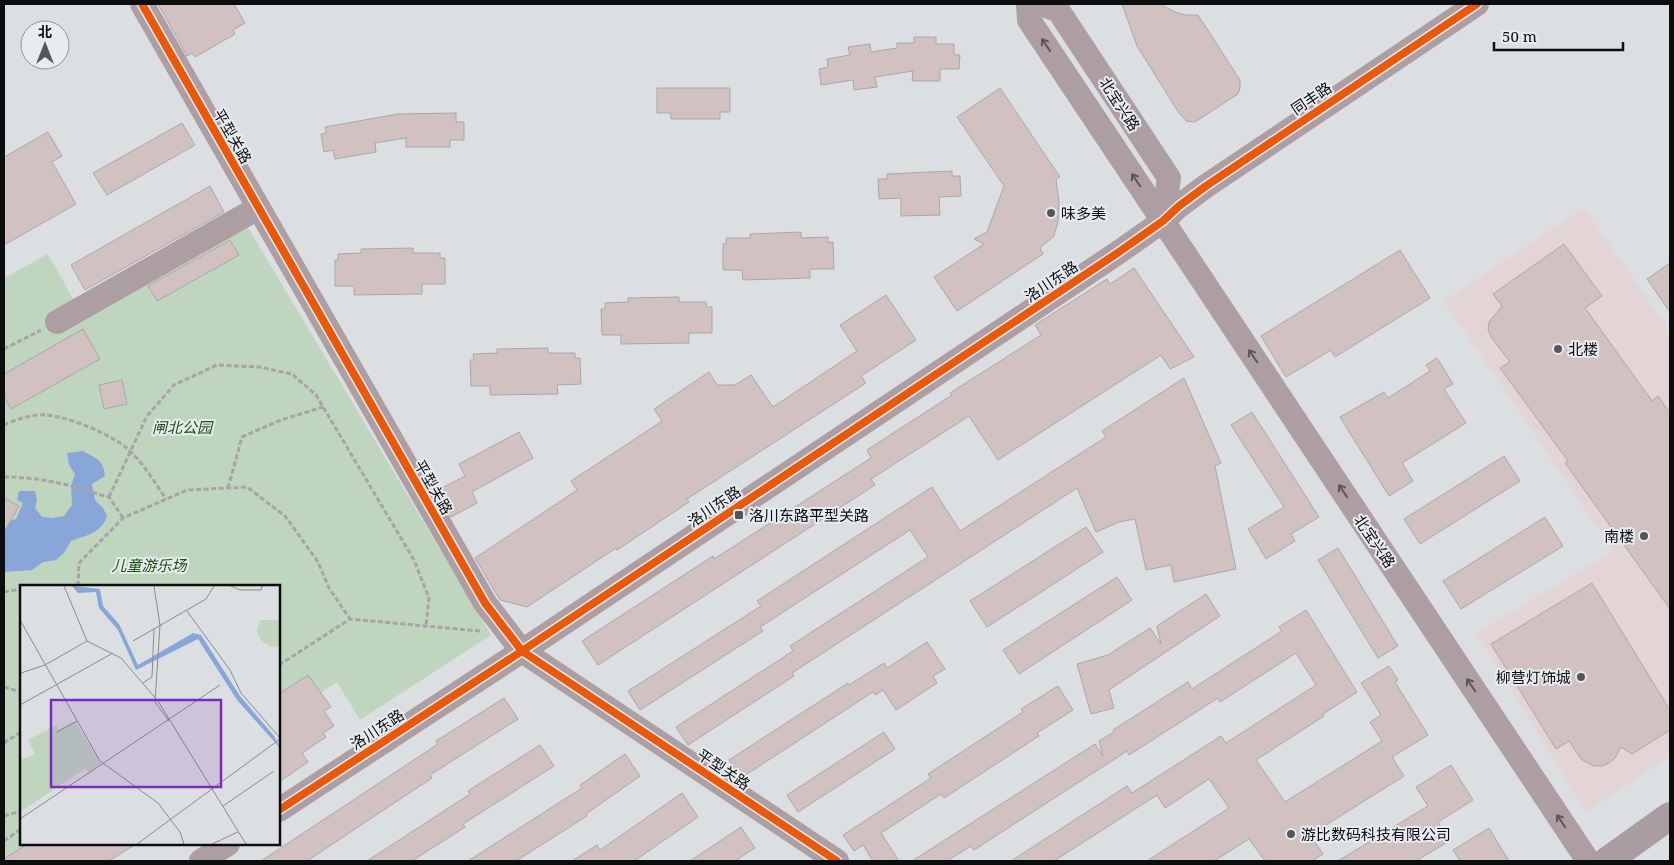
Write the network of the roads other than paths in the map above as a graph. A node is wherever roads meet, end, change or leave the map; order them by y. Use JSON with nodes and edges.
{"nodes":[{"id":1,"x":142,"y":4,"type":"edge"},
{"id":2,"x":1028,"y":4,"type":"edge"},
{"id":3,"x":1040,"y":4,"type":"edge"},
{"id":4,"x":1477,"y":4,"type":"edge"},
{"id":5,"x":258,"y":208,"type":"junction"},
{"id":6,"x":1163,"y":221,"type":"junction"},
{"id":7,"x":57,"y":322,"type":"road end"},
{"id":8,"x":515,"y":642,"type":"junction"},
{"id":9,"x":280,"y":809,"type":"edge"},
{"id":10,"x":1670,"y":816,"type":"edge"},
{"id":11,"x":226,"y":845,"type":"edge"},
{"id":12,"x":201,"y":861,"type":"edge"},
{"id":13,"x":837,"y":861,"type":"edge"},
{"id":14,"x":1588,"y":861,"type":"edge"},
{"id":15,"x":1607,"y":861,"type":"edge"}],
"edges":[{"from":1,"to":5,"type":"street","name":"平型关路"},
{"from":6,"to":2,"type":"street","name":"北宝兴路","one_way":true},
{"from":3,"to":6,"type":"street","name":"北宝兴路"},
{"from":4,"to":6,"type":"street","name":"同丰路"},
{"from":5,"to":7,"type":"street"},
{"from":5,"to":8,"type":"street","name":"平型关路"},
{"from":6,"to":8,"type":"street","name":"洛川东路"},
{"from":14,"to":6,"type":"street","name":"北宝兴路","one_way":true},
{"from":8,"to":9,"type":"street","name":"洛川东路"},
{"from":8,"to":13,"type":"street","name":"平型关路"},
{"from":10,"to":15,"type":"main road"},
{"from":11,"to":12,"type":"street"}]}
